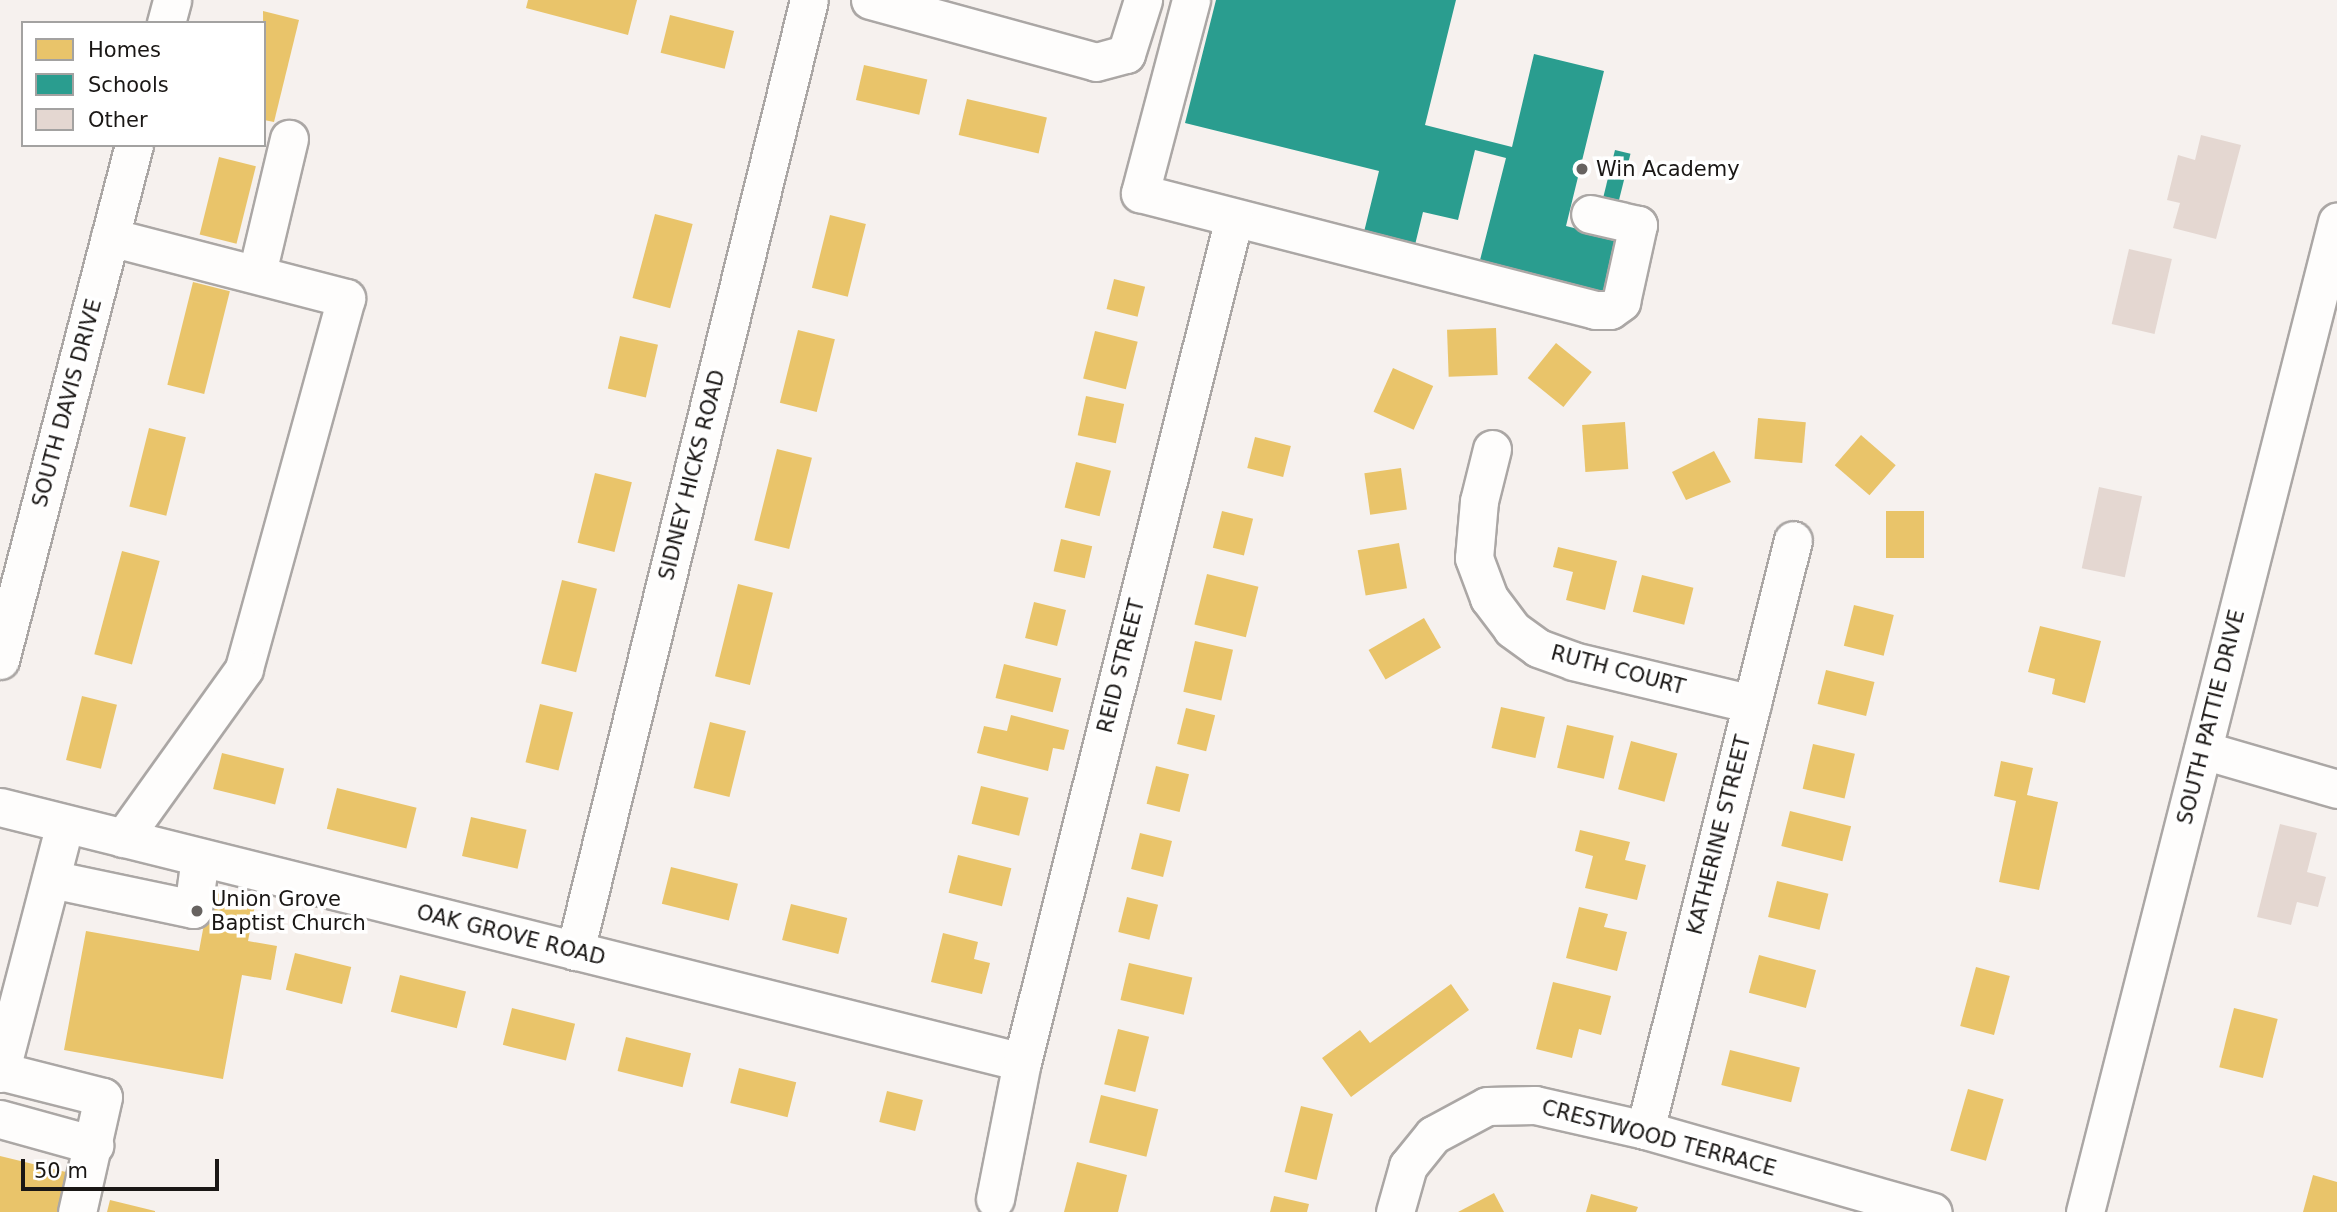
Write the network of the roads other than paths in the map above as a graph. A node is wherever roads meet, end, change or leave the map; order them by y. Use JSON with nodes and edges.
{"nodes":[{"id":1,"x":172,"y":0,"type":"edge"},
{"id":2,"x":809,"y":0,"type":"edge"},
{"id":3,"x":870,"y":0,"type":"edge"},
{"id":4,"x":1143,"y":0,"type":"edge"},
{"id":5,"x":1191,"y":0,"type":"edge"},
{"id":6,"x":167,"y":21,"type":"edge"},
{"id":7,"x":289,"y":139,"type":"dead end"},
{"id":8,"x":133,"y":147,"type":"edge"},
{"id":9,"x":1590,"y":214,"type":"dead end"},
{"id":10,"x":1234,"y":218,"type":"junction"},
{"id":11,"x":2337,"y":222,"type":"edge"},
{"id":12,"x":110,"y":237,"type":"junction"},
{"id":13,"x":257,"y":273,"type":"junction"},
{"id":14,"x":1492,"y":449,"type":"dead end"},
{"id":15,"x":1793,"y":540,"type":"dead end"},
{"id":16,"x":0,"y":660,"type":"edge"},
{"id":17,"x":1752,"y":705,"type":"junction"},
{"id":18,"x":2203,"y":750,"type":"junction"},
{"id":19,"x":2337,"y":789,"type":"edge"},
{"id":20,"x":0,"y":807,"type":"edge"},
{"id":21,"x":65,"y":824,"type":"junction"},
{"id":22,"x":123,"y":838,"type":"junction"},
{"id":23,"x":200,"y":857,"type":"junction"},
{"id":24,"x":51,"y":879,"type":"junction"},
{"id":25,"x":575,"y":951,"type":"junction"},
{"id":26,"x":1022,"y":1062,"type":"junction"},
{"id":27,"x":0,"y":1072,"type":"edge"},
{"id":28,"x":0,"y":1119,"type":"edge"},
{"id":29,"x":1645,"y":1130,"type":"junction"},
{"id":30,"x":94,"y":1145,"type":"junction"},
{"id":31,"x":1817,"y":1197,"type":"edge"},
{"id":32,"x":995,"y":1199,"type":"dead end"},
{"id":33,"x":77,"y":1212,"type":"edge"},
{"id":34,"x":1395,"y":1212,"type":"edge"},
{"id":35,"x":1933,"y":1212,"type":"edge"},
{"id":36,"x":2085,"y":1212,"type":"edge"}],
"edges":[{"from":1,"to":6,"type":"street"},
{"from":2,"to":25,"type":"street","name":"SIDNEY HICKS ROAD"},
{"from":3,"to":4,"type":"street"},
{"from":5,"to":10,"type":"street"},
{"from":7,"to":13,"type":"street"},
{"from":8,"to":12,"type":"street","name":"SOUTH DAVIS DRIVE"},
{"from":9,"to":10,"type":"street"},
{"from":10,"to":26,"type":"street","name":"REID STREET"},
{"from":11,"to":18,"type":"street","name":"SOUTH PATTIE DRIVE"},
{"from":12,"to":13,"type":"street"},
{"from":12,"to":16,"type":"street","name":"SOUTH DAVIS DRIVE"},
{"from":13,"to":22,"type":"street"},
{"from":14,"to":17,"type":"street","name":"RUTH COURT"},
{"from":15,"to":17,"type":"street","name":"KATHERINE STREET"},
{"from":17,"to":29,"type":"street","name":"KATHERINE STREET"},
{"from":18,"to":19,"type":"street"},
{"from":18,"to":36,"type":"street","name":"SOUTH PATTIE DRIVE"},
{"from":20,"to":21,"type":"street","name":"OAK GROVE ROAD"},
{"from":21,"to":22,"type":"street","name":"OAK GROVE ROAD"},
{"from":21,"to":24,"type":"street"},
{"from":22,"to":23,"type":"street","name":"OAK GROVE ROAD"},
{"from":23,"to":24,"type":"street"},
{"from":23,"to":25,"type":"street","name":"OAK GROVE ROAD"},
{"from":24,"to":27,"type":"street"},
{"from":25,"to":26,"type":"street","name":"OAK GROVE ROAD"},
{"from":26,"to":32,"type":"street","name":"REID STREET"},
{"from":27,"to":30,"type":"street"},
{"from":28,"to":30,"type":"street"},
{"from":29,"to":31,"type":"street","name":"CRESTWOOD TERRACE"},
{"from":29,"to":34,"type":"street","name":"CRESTWOOD TERRACE"},
{"from":30,"to":33,"type":"street"},
{"from":31,"to":35,"type":"street","name":"CRESTWOOD TERRACE"}]}
